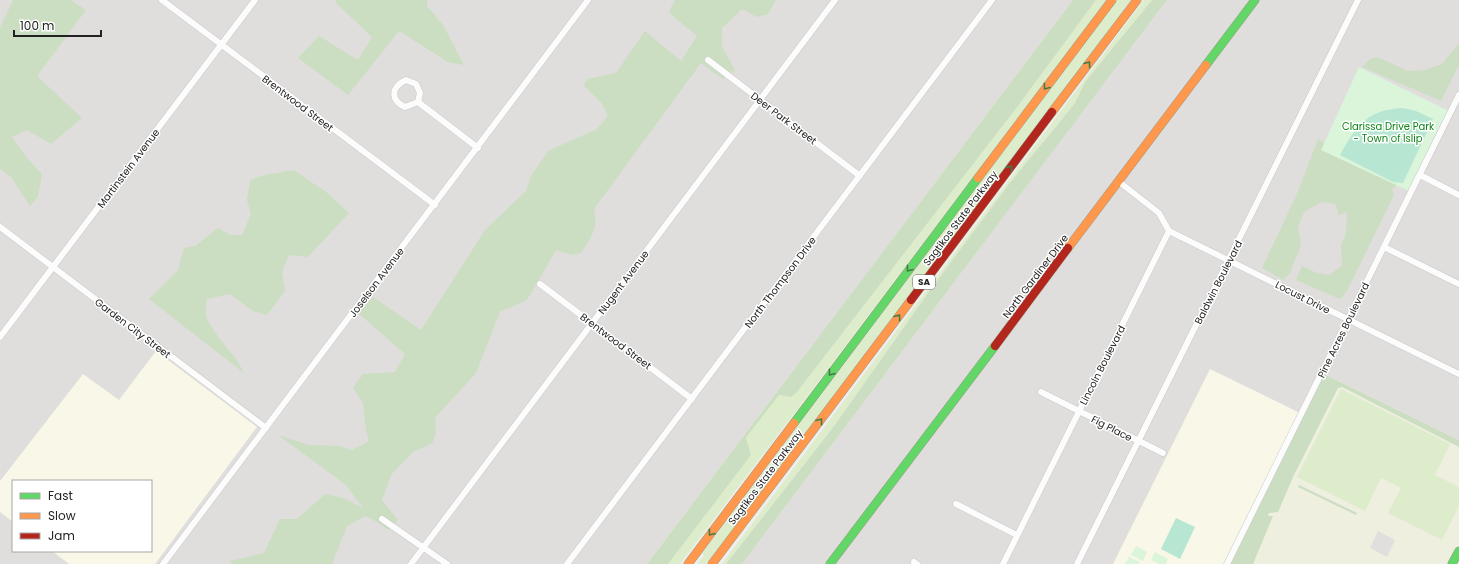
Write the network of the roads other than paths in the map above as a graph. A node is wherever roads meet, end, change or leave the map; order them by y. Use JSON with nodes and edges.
{"nodes":[{"id":1,"x":162,"y":0,"type":"edge"},
{"id":2,"x":255,"y":0,"type":"edge"},
{"id":3,"x":588,"y":0,"type":"edge"},
{"id":4,"x":835,"y":0,"type":"edge"},
{"id":5,"x":992,"y":0,"type":"edge"},
{"id":6,"x":1112,"y":0,"type":"edge"},
{"id":7,"x":1137,"y":0,"type":"edge"},
{"id":8,"x":1255,"y":0,"type":"edge"},
{"id":9,"x":1358,"y":0,"type":"edge"},
{"id":10,"x":222,"y":45,"type":"junction"},
{"id":11,"x":708,"y":60,"type":"dead end"},
{"id":12,"x":1459,"y":95,"type":"edge"},
{"id":13,"x":760,"y":100,"type":"junction"},
{"id":14,"x":418,"y":102,"type":"junction"},
{"id":15,"x":1457,"y":104,"type":"edge"},
{"id":16,"x":478,"y":148,"type":"junction"},
{"id":17,"x":1420,"y":175,"type":"junction"},
{"id":18,"x":860,"y":176,"type":"junction"},
{"id":19,"x":1118,"y":181,"type":"junction"},
{"id":20,"x":1459,"y":195,"type":"edge"},
{"id":21,"x":434,"y":205,"type":"junction"},
{"id":22,"x":0,"y":228,"type":"edge"},
{"id":23,"x":1169,"y":231,"type":"junction"},
{"id":24,"x":1384,"y":247,"type":"junction"},
{"id":25,"x":1229,"y":260,"type":"junction"},
{"id":26,"x":53,"y":267,"type":"junction"},
{"id":27,"x":540,"y":284,"type":"dead end"},
{"id":28,"x":1459,"y":284,"type":"edge"},
{"id":29,"x":1348,"y":320,"type":"junction"},
{"id":30,"x":592,"y":323,"type":"junction"},
{"id":31,"x":0,"y":337,"type":"edge"},
{"id":32,"x":1459,"y":374,"type":"edge"},
{"id":33,"x":1041,"y":392,"type":"dead end"},
{"id":34,"x":692,"y":399,"type":"junction"},
{"id":35,"x":1079,"y":411,"type":"junction"},
{"id":36,"x":266,"y":428,"type":"junction"},
{"id":37,"x":1139,"y":441,"type":"junction"},
{"id":38,"x":1163,"y":453,"type":"dead end"},
{"id":39,"x":956,"y":504,"type":"dead end"},
{"id":40,"x":382,"y":519,"type":"dead end"},
{"id":41,"x":1017,"y":535,"type":"junction"},
{"id":42,"x":424,"y":547,"type":"junction"},
{"id":43,"x":1459,"y":551,"type":"edge"},
{"id":44,"x":163,"y":564,"type":"edge"},
{"id":45,"x":411,"y":564,"type":"edge"},
{"id":46,"x":447,"y":564,"type":"edge"},
{"id":47,"x":567,"y":564,"type":"edge"},
{"id":48,"x":688,"y":564,"type":"edge"},
{"id":49,"x":712,"y":564,"type":"edge"},
{"id":50,"x":830,"y":564,"type":"edge"},
{"id":51,"x":1003,"y":564,"type":"edge"},
{"id":52,"x":1077,"y":564,"type":"edge"},
{"id":53,"x":1228,"y":564,"type":"edge"},
{"id":54,"x":1452,"y":564,"type":"edge"}],
"edges":[{"from":1,"to":10,"type":"street","name":"Brentwood Street"},
{"from":2,"to":10,"type":"street","name":"Martinstein Avenue"},
{"from":3,"to":16,"type":"street","name":"Joselson Avenue"},
{"from":4,"to":13,"type":"street","name":"Nugent Avenue"},
{"from":5,"to":18,"type":"street","name":"North Thompson Drive"},
{"from":6,"to":48,"type":"main road","name":"Sagtikos State Parkway","number":"SA","one_way":true},
{"from":49,"to":7,"type":"main road","name":"Sagtikos State Parkway","number":"SA","one_way":true},
{"from":8,"to":19,"type":"main road","name":"North Gardiner Drive"},
{"from":9,"to":25,"type":"street","name":"Baldwin Boulevard"},
{"from":10,"to":21,"type":"street","name":"Brentwood Street"},
{"from":10,"to":26,"type":"street","name":"Martinstein Avenue"},
{"from":11,"to":13,"type":"street","name":"Deer Park Street"},
{"from":12,"to":15,"type":"street","name":"Pine Acres Boulevard"},
{"from":13,"to":18,"type":"street","name":"Deer Park Street"},
{"from":13,"to":30,"type":"street","name":"Nugent Avenue"},
{"from":14,"to":14,"type":"street"},
{"from":14,"to":16,"type":"street"},
{"from":15,"to":17,"type":"street","name":"Pine Acres Boulevard"},
{"from":16,"to":21,"type":"street","name":"Joselson Avenue"},
{"from":17,"to":20,"type":"street"},
{"from":17,"to":24,"type":"street","name":"Pine Acres Boulevard"},
{"from":18,"to":34,"type":"street","name":"North Thompson Drive"},
{"from":19,"to":23,"type":"street"},
{"from":19,"to":50,"type":"main road","name":"North Gardiner Drive"},
{"from":21,"to":36,"type":"street","name":"Joselson Avenue"},
{"from":22,"to":26,"type":"street","name":"Garden City Street"},
{"from":23,"to":25,"type":"street","name":"Locust Drive"},
{"from":23,"to":35,"type":"street","name":"Lincoln Boulevard"},
{"from":24,"to":28,"type":"street"},
{"from":24,"to":29,"type":"street","name":"Pine Acres Boulevard"},
{"from":25,"to":29,"type":"street","name":"Locust Drive"},
{"from":25,"to":37,"type":"street","name":"Baldwin Boulevard"},
{"from":26,"to":31,"type":"street","name":"Martinstein Avenue"},
{"from":26,"to":36,"type":"street","name":"Garden City Street"},
{"from":27,"to":30,"type":"street","name":"Brentwood Street"},
{"from":29,"to":32,"type":"street","name":"Locust Drive"},
{"from":29,"to":53,"type":"street","name":"Pine Acres Boulevard"},
{"from":30,"to":34,"type":"street","name":"Brentwood Street"},
{"from":30,"to":42,"type":"street","name":"Nugent Avenue"},
{"from":33,"to":35,"type":"street","name":"Fig Place"},
{"from":34,"to":47,"type":"street","name":"North Thompson Drive"},
{"from":35,"to":37,"type":"street","name":"Fig Place"},
{"from":35,"to":41,"type":"street","name":"Lincoln Boulevard"},
{"from":36,"to":44,"type":"street","name":"Joselson Avenue"},
{"from":37,"to":38,"type":"street","name":"Fig Place"},
{"from":37,"to":52,"type":"street","name":"Baldwin Boulevard"},
{"from":39,"to":41,"type":"street"},
{"from":40,"to":42,"type":"street"},
{"from":41,"to":51,"type":"street","name":"Lincoln Boulevard"},
{"from":42,"to":45,"type":"street","name":"Nugent Avenue"},
{"from":42,"to":46,"type":"street"},
{"from":43,"to":54,"type":"main road"}]}
